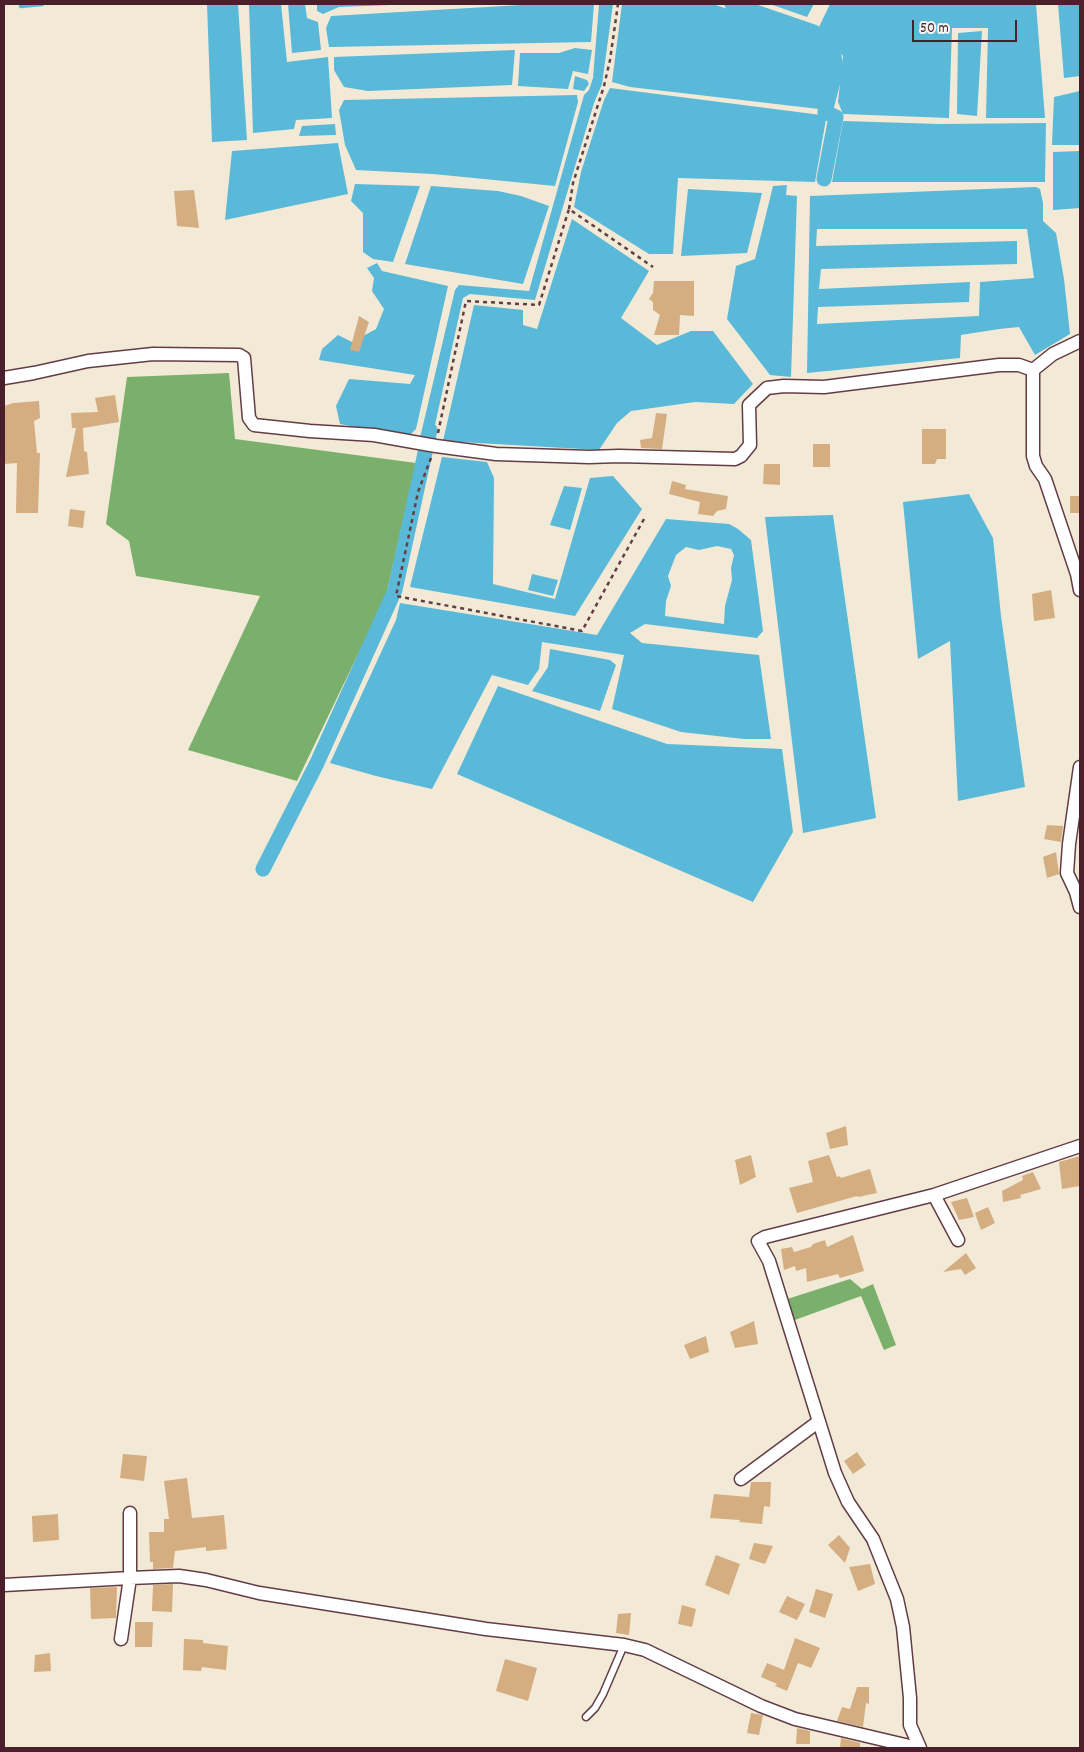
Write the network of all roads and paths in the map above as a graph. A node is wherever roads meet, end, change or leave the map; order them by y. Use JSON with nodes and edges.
{"nodes":[{"id":1,"x":618,"y":4,"type":"edge"},
{"id":2,"x":569,"y":209,"type":"dead end"},
{"id":3,"x":1080,"y":341,"type":"edge"},
{"id":4,"x":1033,"y":370,"type":"junction"},
{"id":5,"x":4,"y":378,"type":"edge"},
{"id":6,"x":1080,"y":590,"type":"edge"},
{"id":7,"x":1080,"y":767,"type":"edge"},
{"id":8,"x":1080,"y":907,"type":"edge"},
{"id":9,"x":1080,"y":1146,"type":"edge"},
{"id":10,"x":934,"y":1196,"type":"junction"},
{"id":11,"x":958,"y":1240,"type":"dead end"},
{"id":12,"x":818,"y":1422,"type":"junction"},
{"id":13,"x":741,"y":1479,"type":"dead end"},
{"id":14,"x":130,"y":1514,"type":"dead end"},
{"id":15,"x":130,"y":1578,"type":"junction"},
{"id":16,"x":4,"y":1586,"type":"edge"},
{"id":17,"x":121,"y":1639,"type":"dead end"},
{"id":18,"x":624,"y":1646,"type":"junction"},
{"id":19,"x":586,"y":1716,"type":"dead end"},
{"id":20,"x":919,"y":1748,"type":"edge"}],
"edges":[{"from":1,"to":2,"type":"path"},
{"from":3,"to":4,"type":"street"},
{"from":4,"to":5,"type":"street"},
{"from":4,"to":6,"type":"street"},
{"from":7,"to":8,"type":"street"},
{"from":9,"to":10,"type":"street"},
{"from":10,"to":11,"type":"street"},
{"from":10,"to":12,"type":"street"},
{"from":12,"to":13,"type":"street"},
{"from":12,"to":20,"type":"street"},
{"from":14,"to":15,"type":"street"},
{"from":15,"to":16,"type":"street"},
{"from":15,"to":17,"type":"street"},
{"from":15,"to":18,"type":"street"},
{"from":18,"to":19,"type":"lane"},
{"from":18,"to":20,"type":"street"}]}
